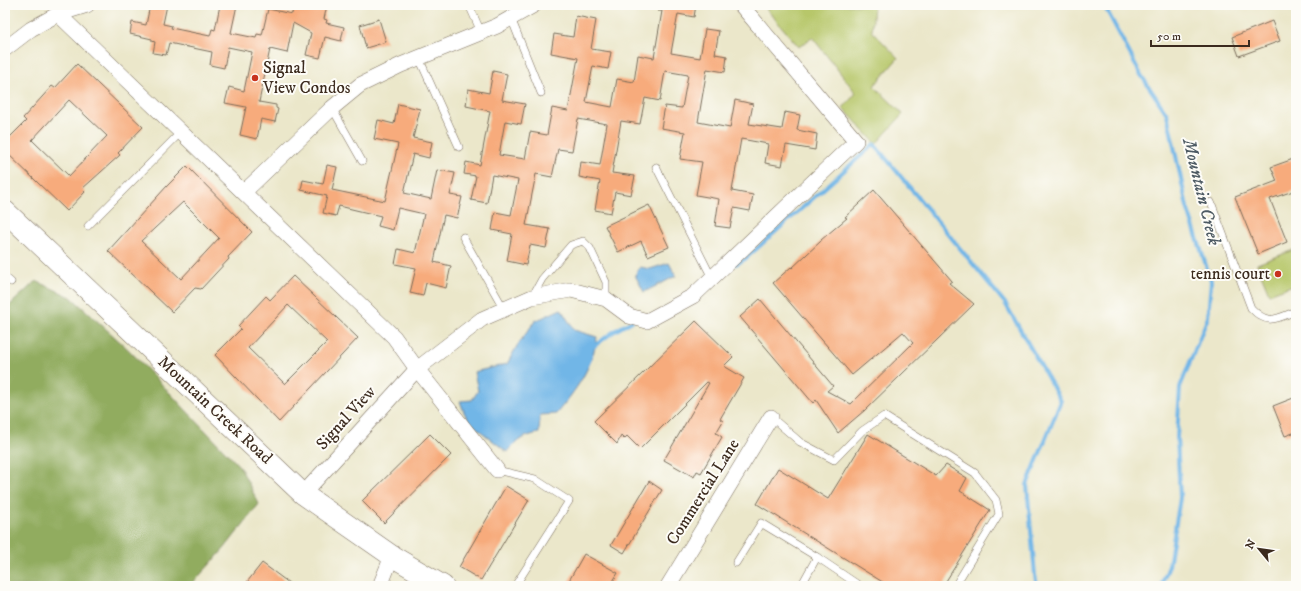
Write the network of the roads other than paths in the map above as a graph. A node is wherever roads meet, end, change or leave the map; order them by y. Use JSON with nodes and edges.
{"nodes":[{"id":1,"x":87,"y":5,"type":"edge"},
{"id":2,"x":468,"y":5,"type":"edge"},
{"id":3,"x":534,"y":5,"type":"edge"},
{"id":4,"x":741,"y":5,"type":"edge"},
{"id":5,"x":58,"y":14,"type":"junction"},
{"id":6,"x":511,"y":18,"type":"junction"},
{"id":7,"x":480,"y":32,"type":"junction"},
{"id":8,"x":5,"y":49,"type":"edge"},
{"id":9,"x":419,"y":58,"type":"junction"},
{"id":10,"x":542,"y":94,"type":"dead end"},
{"id":11,"x":332,"y":108,"type":"junction"},
{"id":12,"x":181,"y":132,"type":"junction"},
{"id":13,"x":459,"y":147,"type":"dead end"},
{"id":14,"x":362,"y":161,"type":"dead end"},
{"id":15,"x":656,"y":167,"type":"dead end"},
{"id":16,"x":244,"y":192,"type":"junction"},
{"id":17,"x":1211,"y":202,"type":"dead end"},
{"id":18,"x":5,"y":210,"type":"edge"},
{"id":19,"x":88,"y":226,"type":"dead end"},
{"id":20,"x":463,"y":237,"type":"dead end"},
{"id":21,"x":5,"y":277,"type":"edge"},
{"id":22,"x":712,"y":278,"type":"junction"},
{"id":23,"x":11,"y":282,"type":"dead end"},
{"id":24,"x":532,"y":297,"type":"junction"},
{"id":25,"x":606,"y":299,"type":"junction"},
{"id":26,"x":504,"y":309,"type":"junction"},
{"id":27,"x":1296,"y":311,"type":"edge"},
{"id":28,"x":417,"y":369,"type":"junction"},
{"id":29,"x":771,"y":417,"type":"joint"},
{"id":30,"x":497,"y":470,"type":"joint"},
{"id":31,"x":304,"y":494,"type":"junction"},
{"id":32,"x":392,"y":556,"type":"junction"},
{"id":33,"x":817,"y":557,"type":"junction"},
{"id":34,"x":736,"y":564,"type":"dead end"},
{"id":35,"x":380,"y":586,"type":"edge"},
{"id":36,"x":443,"y":586,"type":"edge"},
{"id":37,"x":516,"y":586,"type":"edge"},
{"id":38,"x":668,"y":586,"type":"edge"},
{"id":39,"x":801,"y":586,"type":"edge"},
{"id":40,"x":860,"y":586,"type":"edge"},
{"id":41,"x":955,"y":586,"type":"edge"}],
"edges":[{"from":1,"to":5,"type":"street"},
{"from":2,"to":7,"type":"lane"},
{"from":3,"to":6,"type":"street"},
{"from":4,"to":22,"type":"street"},
{"from":5,"to":8,"type":"street"},
{"from":5,"to":12,"type":"street"},
{"from":6,"to":7,"type":"street"},
{"from":6,"to":10,"type":"lane"},
{"from":7,"to":9,"type":"street"},
{"from":9,"to":11,"type":"street"},
{"from":9,"to":13,"type":"lane"},
{"from":11,"to":14,"type":"lane"},
{"from":11,"to":16,"type":"street"},
{"from":12,"to":16,"type":"street"},
{"from":12,"to":19,"type":"lane"},
{"from":15,"to":22,"type":"lane"},
{"from":16,"to":28,"type":"street"},
{"from":17,"to":27,"type":"lane"},
{"from":18,"to":31,"type":"main road","name":"Mountain Creek Road"},
{"from":20,"to":26,"type":"lane"},
{"from":21,"to":23,"type":"lane"},
{"from":22,"to":25,"type":"street"},
{"from":24,"to":25,"type":"street","name":"Signal View"},
{"from":24,"to":25,"type":"lane"},
{"from":24,"to":26,"type":"street","name":"Signal View"},
{"from":26,"to":28,"type":"street","name":"Signal View"},
{"from":28,"to":30,"type":"street"},
{"from":28,"to":31,"type":"street","name":"Signal View"},
{"from":29,"to":38,"type":"street","name":"Commercial Lane"},
{"from":29,"to":41,"type":"lane"},
{"from":30,"to":37,"type":"lane"},
{"from":31,"to":32,"type":"main road","name":"Mountain Creek Road"},
{"from":32,"to":35,"type":"street"},
{"from":32,"to":36,"type":"main road","name":"Mountain Creek Road"},
{"from":33,"to":34,"type":"lane"},
{"from":33,"to":39,"type":"lane"},
{"from":33,"to":40,"type":"lane"}]}
